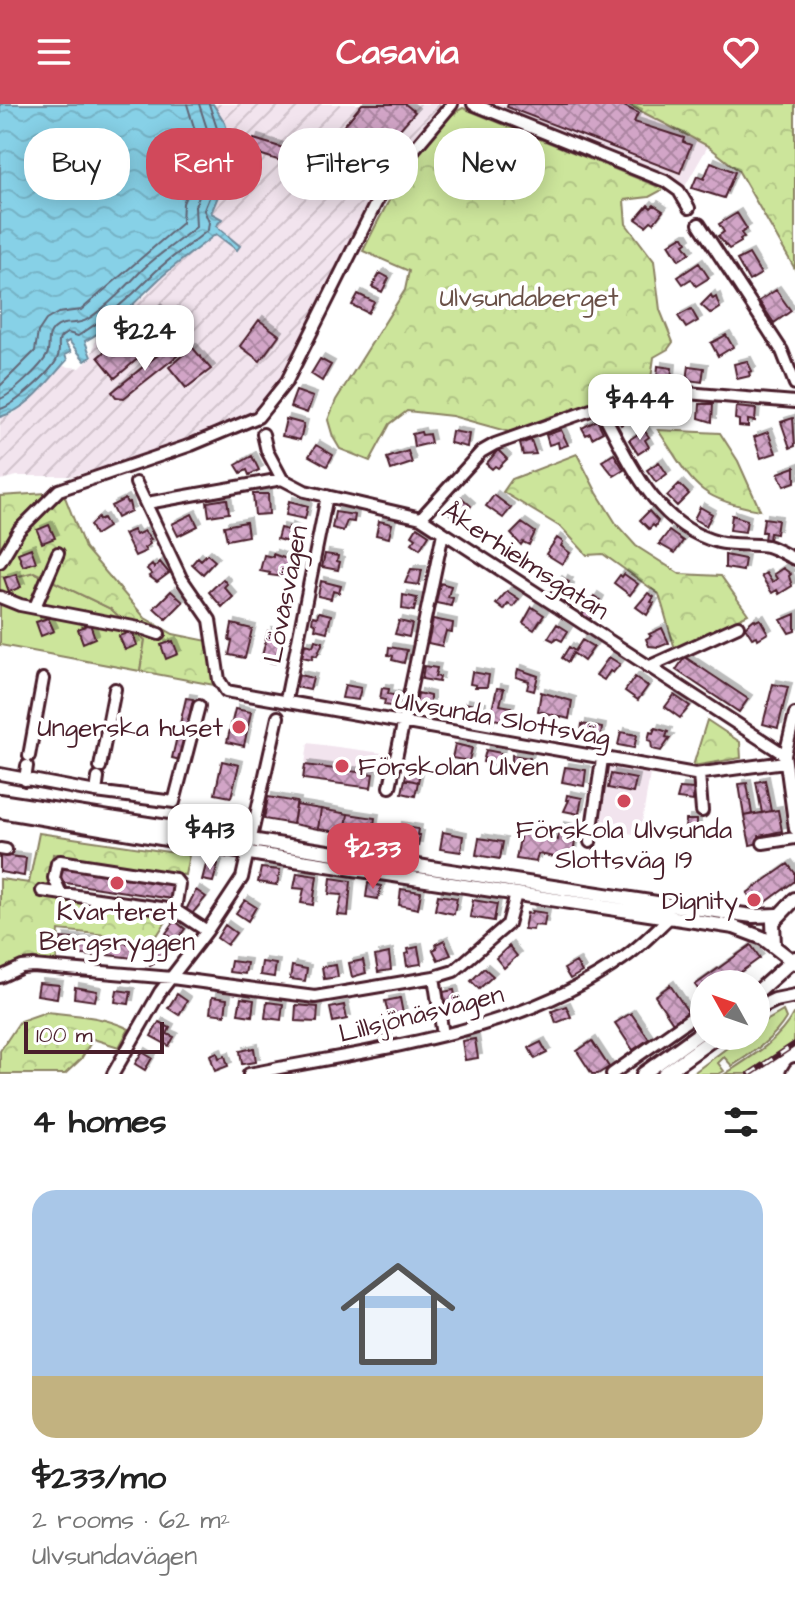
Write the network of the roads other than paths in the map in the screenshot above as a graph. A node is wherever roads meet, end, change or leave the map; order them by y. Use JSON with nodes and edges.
{"nodes":[{"id":1,"x":452,"y":104,"type":"edge"},
{"id":2,"x":473,"y":104,"type":"edge"},
{"id":3,"x":689,"y":208,"type":"dead end"},
{"id":4,"x":699,"y":224,"type":"dead end"},
{"id":5,"x":794,"y":379,"type":"edge"},
{"id":6,"x":795,"y":402,"type":"edge"},
{"id":7,"x":600,"y":407,"type":"junction"},
{"id":8,"x":263,"y":434,"type":"dead end"},
{"id":9,"x":282,"y":479,"type":"junction"},
{"id":10,"x":136,"y":483,"type":"dead end"},
{"id":11,"x":327,"y":496,"type":"junction"},
{"id":12,"x":147,"y":503,"type":"junction"},
{"id":13,"x":421,"y":518,"type":"junction"},
{"id":14,"x":443,"y":533,"type":"junction"},
{"id":15,"x":58,"y":553,"type":"dead end"},
{"id":16,"x":795,"y":559,"type":"edge"},
{"id":17,"x":0,"y":562,"type":"edge"},
{"id":18,"x":0,"y":597,"type":"edge"},
{"id":19,"x":35,"y":607,"type":"junction"},
{"id":20,"x":738,"y":626,"type":"dead end"},
{"id":21,"x":159,"y":634,"type":"dead end"},
{"id":22,"x":648,"y":667,"type":"junction"},
{"id":23,"x":43,"y":679,"type":"dead end"},
{"id":24,"x":115,"y":689,"type":"dead end"},
{"id":25,"x":286,"y":700,"type":"junction"},
{"id":26,"x":199,"y":706,"type":"dead end"},
{"id":27,"x":795,"y":714,"type":"edge"},
{"id":28,"x":278,"y":717,"type":"dead end"},
{"id":29,"x":404,"y":722,"type":"junction"},
{"id":30,"x":602,"y":759,"type":"junction"},
{"id":31,"x":785,"y":759,"type":"junction"},
{"id":32,"x":0,"y":774,"type":"edge"},
{"id":33,"x":699,"y":774,"type":"junction"},
{"id":34,"x":25,"y":780,"type":"junction"},
{"id":35,"x":390,"y":787,"type":"dead end"},
{"id":36,"x":96,"y":792,"type":"junction"},
{"id":37,"x":0,"y":801,"type":"edge"},
{"id":38,"x":0,"y":811,"type":"edge"},
{"id":39,"x":702,"y":811,"type":"dead end"},
{"id":40,"x":795,"y":829,"type":"edge"},
{"id":41,"x":795,"y":838,"type":"edge"},
{"id":42,"x":590,"y":842,"type":"dead end"},
{"id":43,"x":763,"y":843,"type":"dead end"},
{"id":44,"x":250,"y":846,"type":"junction"},
{"id":45,"x":42,"y":891,"type":"dead end"},
{"id":46,"x":61,"y":894,"type":"junction"},
{"id":47,"x":516,"y":894,"type":"junction"},
{"id":48,"x":795,"y":899,"type":"edge"},
{"id":49,"x":175,"y":910,"type":"junction"},
{"id":50,"x":777,"y":915,"type":"junction"},
{"id":51,"x":671,"y":916,"type":"junction"},
{"id":52,"x":207,"y":931,"type":"junction"},
{"id":53,"x":774,"y":945,"type":"junction"},
{"id":54,"x":794,"y":961,"type":"edge"},
{"id":55,"x":795,"y":975,"type":"edge"},
{"id":56,"x":0,"y":977,"type":"edge"},
{"id":57,"x":434,"y":977,"type":"junction"},
{"id":58,"x":172,"y":978,"type":"junction"},
{"id":59,"x":770,"y":980,"type":"edge"},
{"id":60,"x":795,"y":996,"type":"edge"},
{"id":61,"x":770,"y":1002,"type":"edge"},
{"id":62,"x":690,"y":1019,"type":"edge"},
{"id":63,"x":443,"y":1035,"type":"junction"},
{"id":64,"x":690,"y":1040,"type":"edge"},
{"id":65,"x":697,"y":1050,"type":"edge"},
{"id":66,"x":113,"y":1074,"type":"edge"},
{"id":67,"x":249,"y":1074,"type":"edge"},
{"id":68,"x":612,"y":1074,"type":"edge"},
{"id":69,"x":643,"y":1074,"type":"edge"},
{"id":70,"x":664,"y":1074,"type":"edge"}],
"edges":[{"from":1,"to":17,"type":"street"},
{"from":2,"to":3,"type":"street"},
{"from":4,"to":5,"type":"street"},
{"from":6,"to":7,"type":"street"},
{"from":7,"to":13,"type":"street"},
{"from":7,"to":16,"type":"street"},
{"from":8,"to":9,"type":"street"},
{"from":9,"to":11,"type":"street","name":"Åkerhielmsgatan"},
{"from":9,"to":12,"type":"street"},
{"from":10,"to":12,"type":"street"},
{"from":11,"to":13,"type":"street","name":"Åkerhielmsgatan"},
{"from":11,"to":25,"type":"street","name":"Lövåsvägen"},
{"from":12,"to":25,"type":"street","name":"Ulvsunda Slottsväg"},
{"from":13,"to":14,"type":"street","name":"Åkerhielmsgatan"},
{"from":14,"to":22,"type":"street","name":"Åkerhielmsgatan"},
{"from":14,"to":29,"type":"street"},
{"from":15,"to":19,"type":"street"},
{"from":18,"to":19,"type":"street"},
{"from":19,"to":21,"type":"street"},
{"from":20,"to":22,"type":"street"},
{"from":22,"to":31,"type":"street","name":"Åkerhielmsgatan"},
{"from":23,"to":34,"type":"street"},
{"from":24,"to":36,"type":"street"},
{"from":25,"to":29,"type":"street","name":"Ulvsunda Slottsväg"},
{"from":26,"to":36,"type":"street"},
{"from":27,"to":31,"type":"street"},
{"from":28,"to":44,"type":"street"},
{"from":29,"to":30,"type":"street","name":"Ulvsunda Slottsväg"},
{"from":29,"to":35,"type":"street"},
{"from":30,"to":33,"type":"street","name":"Ulvsunda Slottsväg"},
{"from":30,"to":42,"type":"street"},
{"from":31,"to":33,"type":"street","name":"Ulvsunda Slottsväg"},
{"from":31,"to":40,"type":"street"},
{"from":32,"to":34,"type":"street"},
{"from":33,"to":39,"type":"street"},
{"from":34,"to":36,"type":"street"},
{"from":37,"to":44,"type":"main road"},
{"from":38,"to":44,"type":"main road"},
{"from":41,"to":43,"type":"street"},
{"from":44,"to":47,"type":"main road"},
{"from":44,"to":50,"type":"main road"},
{"from":44,"to":52,"type":"street"},
{"from":45,"to":46,"type":"street"},
{"from":46,"to":49,"type":"street"},
{"from":46,"to":49,"type":"street"},
{"from":47,"to":51,"type":"main road"},
{"from":47,"to":57,"type":"street"},
{"from":48,"to":50,"type":"main road"},
{"from":49,"to":52,"type":"street"},
{"from":50,"to":53,"type":"main road"},
{"from":51,"to":53,"type":"main road"},
{"from":51,"to":63,"type":"street","name":"Lillsjönäsvägen"},
{"from":52,"to":58,"type":"street"},
{"from":53,"to":54,"type":"main road"},
{"from":54,"to":55,"type":"main road"},
{"from":54,"to":59,"type":"main road"},
{"from":56,"to":58,"type":"street"},
{"from":57,"to":58,"type":"street"},
{"from":57,"to":63,"type":"street"},
{"from":58,"to":66,"type":"street"},
{"from":60,"to":61,"type":"main road"},
{"from":62,"to":68,"type":"street"},
{"from":63,"to":67,"type":"street","name":"Lillsjönäsvägen"},
{"from":64,"to":69,"type":"main road"},
{"from":65,"to":70,"type":"main road"}]}
